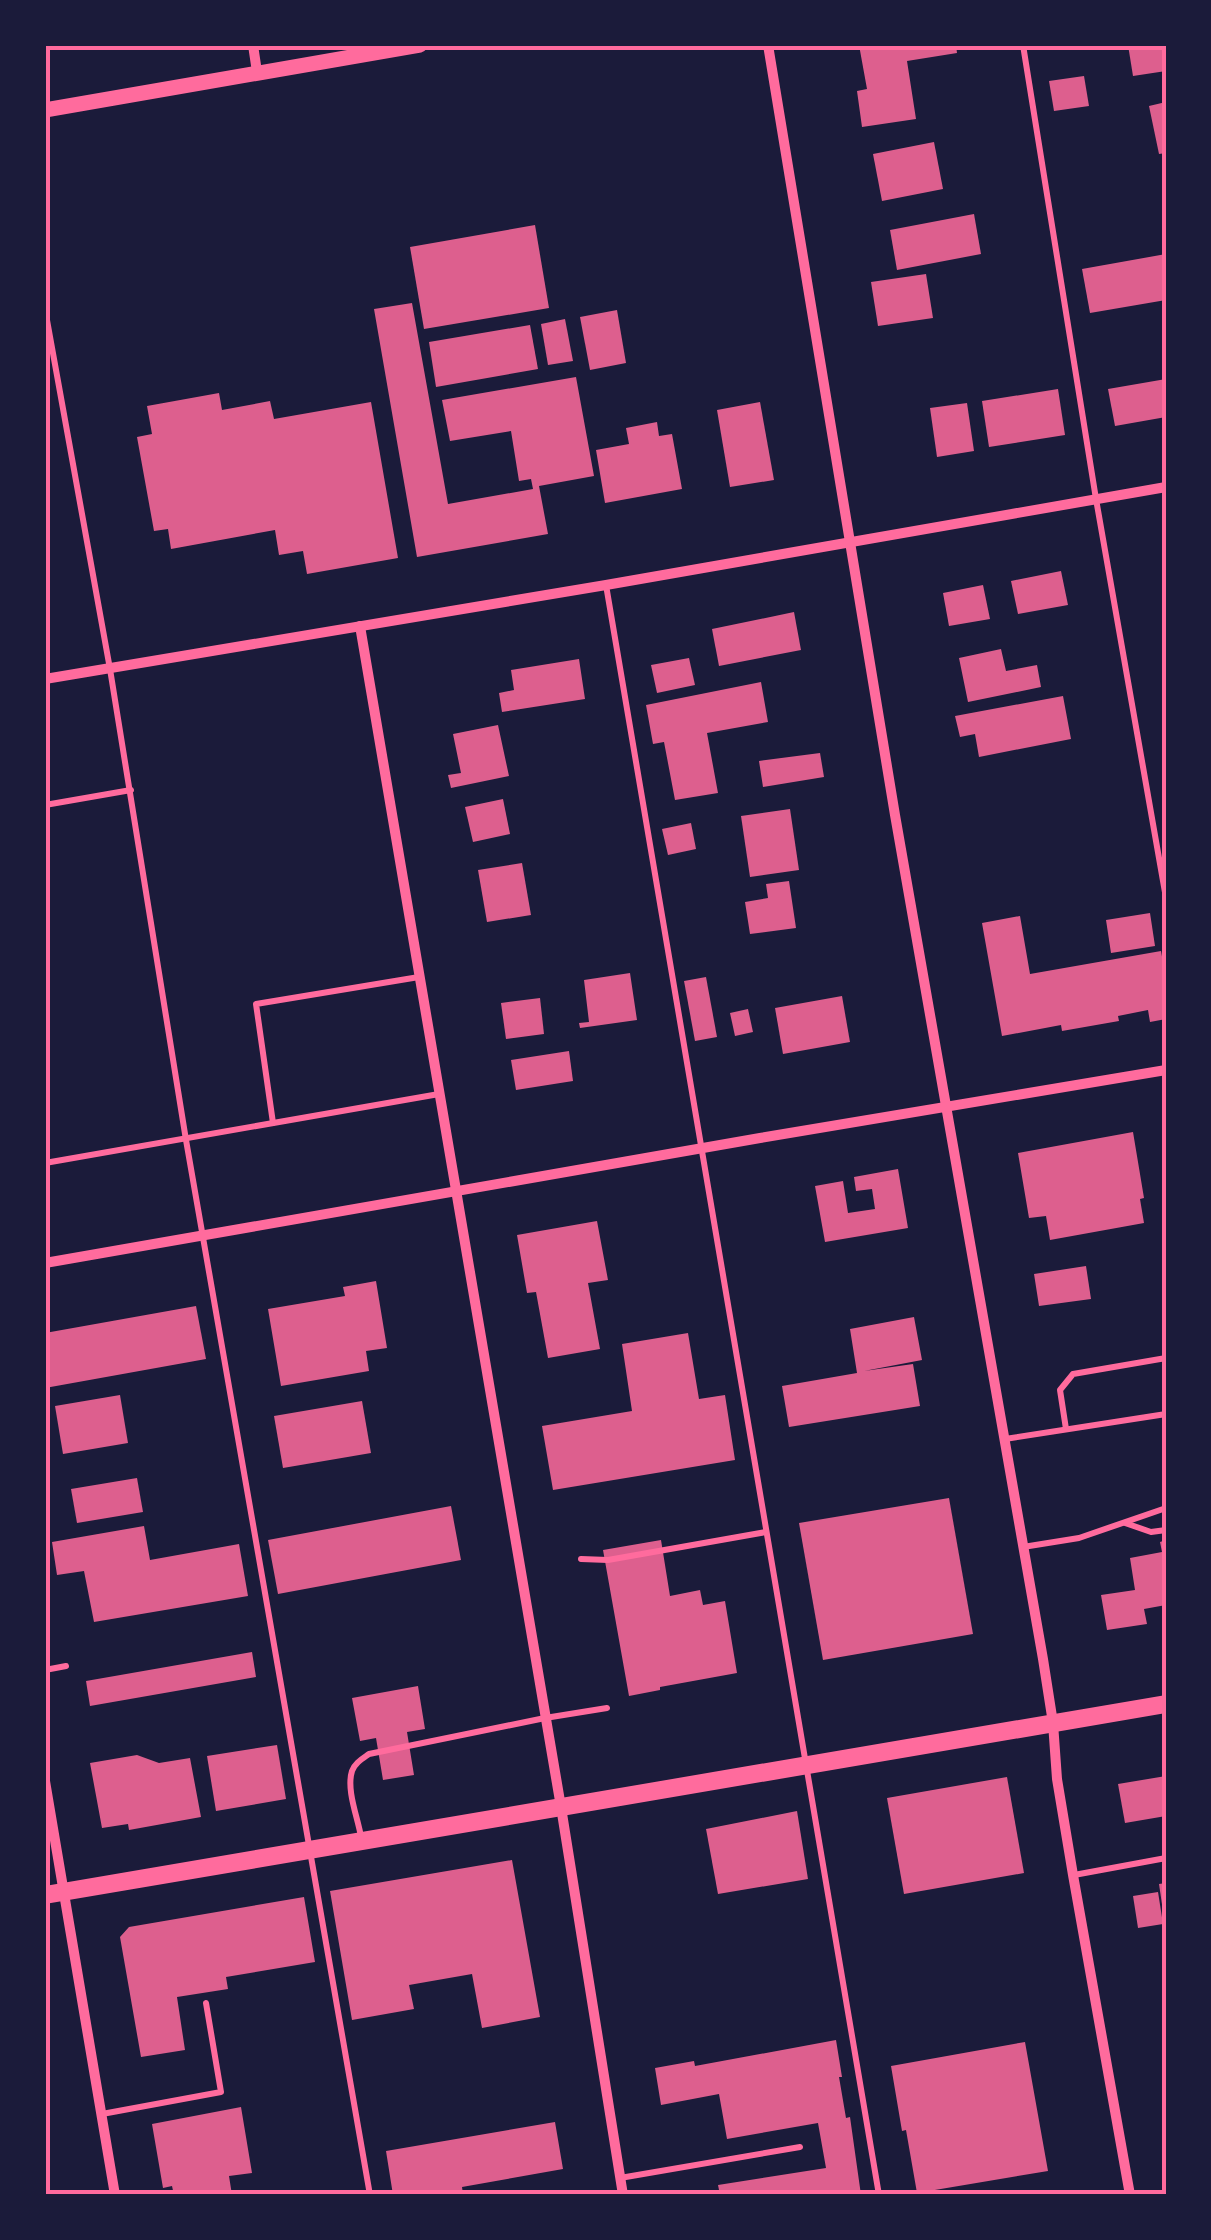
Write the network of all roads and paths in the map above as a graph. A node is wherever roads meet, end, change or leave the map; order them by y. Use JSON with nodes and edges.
{"nodes":[{"id":1,"x":252,"y":45,"type":"edge"},
{"id":2,"x":420,"y":45,"type":"edge"},
{"id":3,"x":768,"y":45,"type":"edge"},
{"id":4,"x":1023,"y":45,"type":"edge"},
{"id":5,"x":257,"y":72,"type":"junction"},
{"id":6,"x":45,"y":110,"type":"edge"},
{"id":7,"x":45,"y":309,"type":"edge"},
{"id":8,"x":1166,"y":487,"type":"edge"},
{"id":9,"x":1096,"y":499,"type":"junction"},
{"id":10,"x":849,"y":541,"type":"junction"},
{"id":11,"x":606,"y":585,"type":"junction"},
{"id":12,"x":360,"y":626,"type":"junction"},
{"id":13,"x":110,"y":669,"type":"junction"},
{"id":14,"x":45,"y":680,"type":"edge"},
{"id":15,"x":131,"y":790,"type":"junction"},
{"id":16,"x":45,"y":805,"type":"edge"},
{"id":17,"x":1166,"y":898,"type":"edge"},
{"id":18,"x":420,"y":977,"type":"junction"},
{"id":19,"x":1166,"y":1070,"type":"edge"},
{"id":20,"x":439,"y":1094,"type":"junction"},
{"id":21,"x":947,"y":1107,"type":"junction"},
{"id":22,"x":273,"y":1124,"type":"junction"},
{"id":23,"x":186,"y":1140,"type":"junction"},
{"id":24,"x":701,"y":1149,"type":"junction"},
{"id":25,"x":45,"y":1164,"type":"edge"},
{"id":26,"x":456,"y":1191,"type":"junction"},
{"id":27,"x":203,"y":1236,"type":"junction"},
{"id":28,"x":45,"y":1263,"type":"edge"},
{"id":29,"x":1166,"y":1358,"type":"edge"},
{"id":30,"x":1166,"y":1414,"type":"edge"},
{"id":31,"x":1066,"y":1429,"type":"junction"},
{"id":32,"x":1004,"y":1439,"type":"junction"},
{"id":33,"x":1166,"y":1508,"type":"edge"},
{"id":34,"x":1125,"y":1523,"type":"junction"},
{"id":35,"x":1166,"y":1530,"type":"edge"},
{"id":36,"x":766,"y":1532,"type":"junction"},
{"id":37,"x":1023,"y":1547,"type":"junction"},
{"id":38,"x":581,"y":1558,"type":"dead end"},
{"id":39,"x":66,"y":1666,"type":"dead end"},
{"id":40,"x":45,"y":1670,"type":"edge"},
{"id":41,"x":1166,"y":1704,"type":"edge"},
{"id":42,"x":607,"y":1708,"type":"dead end"},
{"id":43,"x":545,"y":1718,"type":"junction"},
{"id":44,"x":1054,"y":1723,"type":"junction"},
{"id":45,"x":806,"y":1764,"type":"junction"},
{"id":46,"x":45,"y":1781,"type":"edge"},
{"id":47,"x":560,"y":1807,"type":"junction"},
{"id":48,"x":362,"y":1840,"type":"junction"},
{"id":49,"x":310,"y":1848,"type":"junction"},
{"id":50,"x":1166,"y":1858,"type":"edge"},
{"id":51,"x":1072,"y":1876,"type":"junction"},
{"id":52,"x":64,"y":1891,"type":"junction"},
{"id":53,"x":45,"y":1895,"type":"edge"},
{"id":54,"x":206,"y":2003,"type":"dead end"},
{"id":55,"x":102,"y":2114,"type":"junction"},
{"id":56,"x":800,"y":2147,"type":"dead end"},
{"id":57,"x":620,"y":2178,"type":"junction"},
{"id":58,"x":115,"y":2195,"type":"edge"},
{"id":59,"x":370,"y":2195,"type":"edge"},
{"id":60,"x":623,"y":2195,"type":"edge"},
{"id":61,"x":879,"y":2195,"type":"edge"},
{"id":62,"x":1130,"y":2195,"type":"edge"}],
"edges":[{"from":1,"to":5,"type":"street"},
{"from":2,"to":5,"type":"street"},
{"from":3,"to":10,"type":"street"},
{"from":4,"to":9,"type":"lane"},
{"from":5,"to":6,"type":"street"},
{"from":7,"to":13,"type":"lane"},
{"from":8,"to":9,"type":"street"},
{"from":9,"to":10,"type":"street"},
{"from":9,"to":17,"type":"lane"},
{"from":10,"to":11,"type":"street"},
{"from":10,"to":21,"type":"street"},
{"from":11,"to":12,"type":"street"},
{"from":11,"to":24,"type":"lane"},
{"from":12,"to":13,"type":"street"},
{"from":12,"to":18,"type":"street"},
{"from":13,"to":14,"type":"street"},
{"from":13,"to":15,"type":"lane"},
{"from":15,"to":16,"type":"lane"},
{"from":15,"to":23,"type":"lane"},
{"from":18,"to":20,"type":"street"},
{"from":18,"to":22,"type":"lane"},
{"from":19,"to":21,"type":"street"},
{"from":20,"to":22,"type":"lane"},
{"from":20,"to":26,"type":"street"},
{"from":21,"to":24,"type":"street"},
{"from":21,"to":32,"type":"street"},
{"from":22,"to":23,"type":"lane"},
{"from":23,"to":25,"type":"lane"},
{"from":23,"to":27,"type":"lane"},
{"from":24,"to":26,"type":"street"},
{"from":24,"to":36,"type":"lane"},
{"from":26,"to":27,"type":"street"},
{"from":26,"to":43,"type":"street"},
{"from":27,"to":28,"type":"street"},
{"from":27,"to":49,"type":"lane"},
{"from":29,"to":31,"type":"lane"},
{"from":30,"to":31,"type":"lane"},
{"from":31,"to":32,"type":"lane"},
{"from":32,"to":37,"type":"street"},
{"from":33,"to":34,"type":"lane"},
{"from":34,"to":35,"type":"lane"},
{"from":34,"to":37,"type":"lane"},
{"from":36,"to":38,"type":"lane"},
{"from":36,"to":45,"type":"lane"},
{"from":37,"to":44,"type":"street"},
{"from":39,"to":40,"type":"lane"},
{"from":41,"to":44,"type":"main road"},
{"from":42,"to":43,"type":"lane"},
{"from":43,"to":47,"type":"street"},
{"from":43,"to":48,"type":"lane"},
{"from":44,"to":45,"type":"main road"},
{"from":44,"to":51,"type":"street"},
{"from":45,"to":47,"type":"main road"},
{"from":45,"to":61,"type":"lane"},
{"from":46,"to":52,"type":"street"},
{"from":47,"to":48,"type":"main road"},
{"from":47,"to":57,"type":"street"},
{"from":48,"to":49,"type":"main road"},
{"from":49,"to":52,"type":"main road"},
{"from":49,"to":59,"type":"lane"},
{"from":50,"to":51,"type":"lane"},
{"from":51,"to":62,"type":"street"},
{"from":52,"to":53,"type":"main road"},
{"from":52,"to":55,"type":"street"},
{"from":54,"to":55,"type":"lane"},
{"from":55,"to":58,"type":"street"},
{"from":56,"to":57,"type":"lane"},
{"from":57,"to":60,"type":"street"}]}
